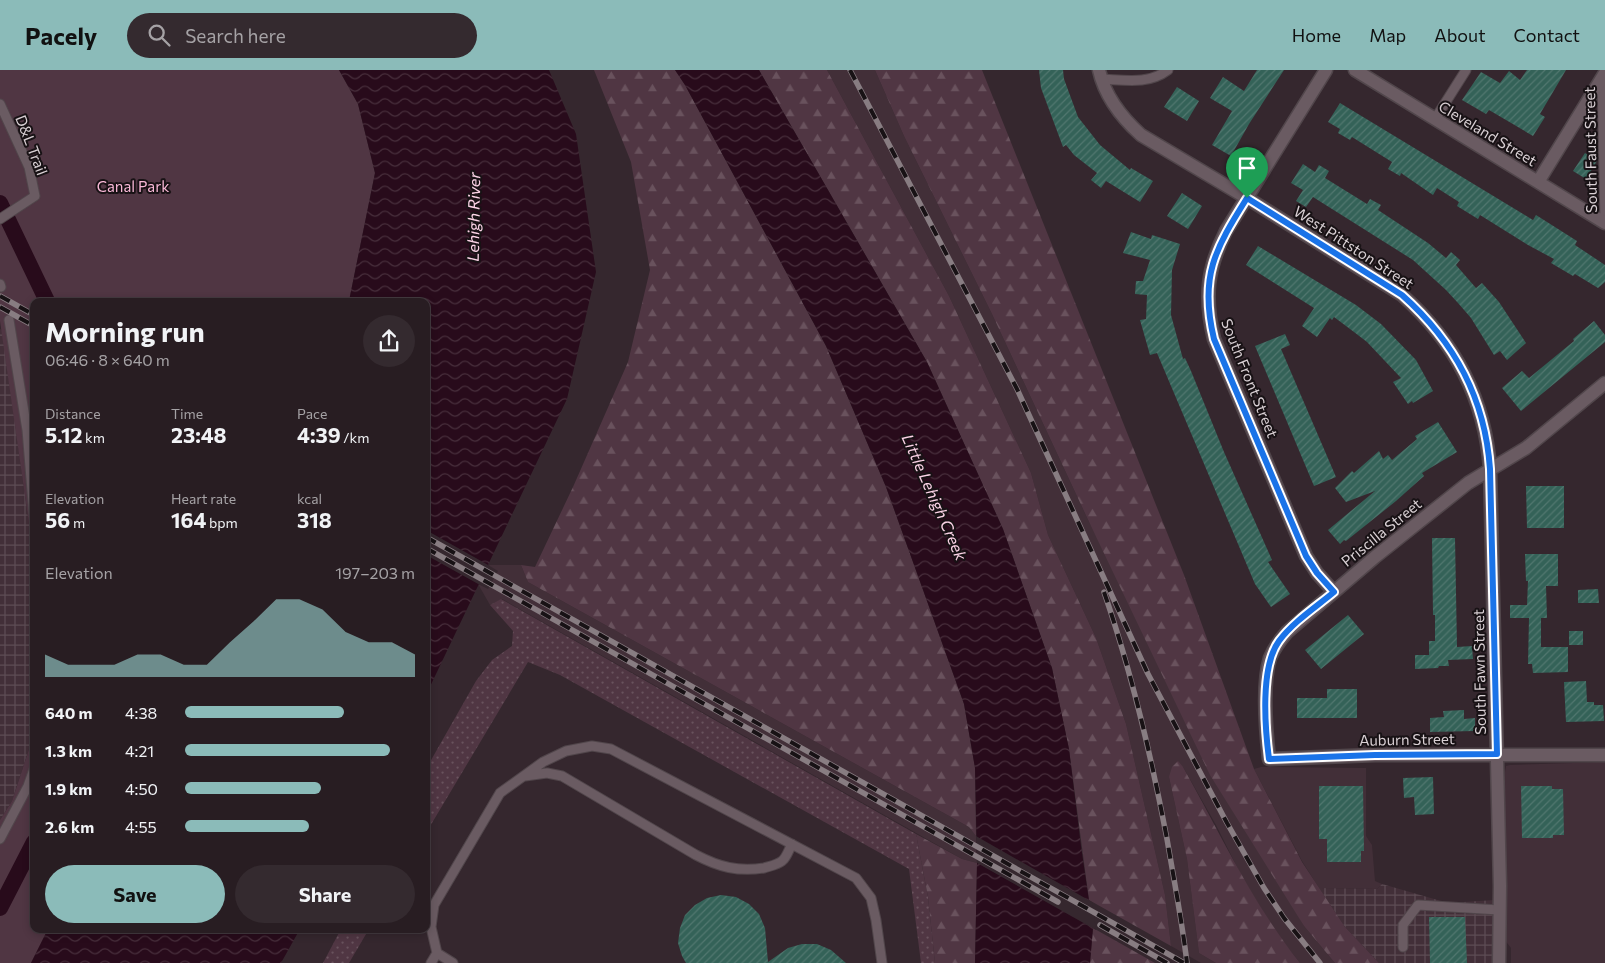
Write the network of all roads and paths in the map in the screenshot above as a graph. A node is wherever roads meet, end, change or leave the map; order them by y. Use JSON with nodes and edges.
{"nodes":[{"id":1,"x":1168,"y":70,"type":"edge"},
{"id":2,"x":1326,"y":70,"type":"edge"},
{"id":3,"x":1355,"y":70,"type":"edge"},
{"id":4,"x":1466,"y":70,"type":"edge"},
{"id":5,"x":1100,"y":74,"type":"edge"},
{"id":6,"x":1604,"y":75,"type":"edge"},
{"id":7,"x":0,"y":104,"type":"edge"},
{"id":8,"x":1435,"y":119,"type":"junction"},
{"id":9,"x":1538,"y":182,"type":"junction"},
{"id":10,"x":1247,"y":198,"type":"junction"},
{"id":11,"x":0,"y":219,"type":"edge"},
{"id":12,"x":1605,"y":223,"type":"edge"},
{"id":13,"x":8,"y":320,"type":"dead end"},
{"id":14,"x":1605,"y":383,"type":"edge"},
{"id":15,"x":30,"y":466,"type":"edge"},
{"id":16,"x":1490,"y":469,"type":"junction"},
{"id":17,"x":1334,"y":592,"type":"junction"},
{"id":18,"x":1497,"y":754,"type":"junction"},
{"id":19,"x":1605,"y":755,"type":"edge"},
{"id":20,"x":1269,"y":759,"type":"joint"},
{"id":21,"x":522,"y":776,"type":"junction"},
{"id":22,"x":30,"y":781,"type":"edge"},
{"id":23,"x":4,"y":822,"type":"edge"},
{"id":24,"x":0,"y":839,"type":"edge"},
{"id":25,"x":792,"y":844,"type":"junction"},
{"id":26,"x":1499,"y":910,"type":"junction"},
{"id":27,"x":1403,"y":947,"type":"dead end"},
{"id":28,"x":437,"y":954,"type":"junction"},
{"id":29,"x":431,"y":963,"type":"edge"},
{"id":30,"x":453,"y":963,"type":"edge"},
{"id":31,"x":882,"y":963,"type":"edge"},
{"id":32,"x":1498,"y":963,"type":"edge"}],
"edges":[{"from":1,"to":5,"type":"lane"},
{"from":2,"to":10,"type":"street","name":"South Front Street"},
{"from":3,"to":8,"type":"street","name":"Cleveland Street"},
{"from":4,"to":8,"type":"lane"},
{"from":5,"to":10,"type":"street","name":"West Pittston Street"},
{"from":6,"to":9,"type":"street"},
{"from":6,"to":12,"type":"lane","name":"South Faust Street"},
{"from":7,"to":11,"type":"lane","name":"D&L Trail"},
{"from":8,"to":9,"type":"street","name":"Cleveland Street"},
{"from":9,"to":12,"type":"street","name":"Cleveland Street"},
{"from":10,"to":16,"type":"street","name":"West Pittston Street"},
{"from":10,"to":17,"type":"street","name":"South Front Street"},
{"from":13,"to":15,"type":"lane"},
{"from":14,"to":16,"type":"street","name":"Priscilla Street"},
{"from":16,"to":17,"type":"street","name":"Priscilla Street"},
{"from":16,"to":18,"type":"street","name":"South Fawn Street"},
{"from":17,"to":20,"type":"street","name":"Priscilla Street"},
{"from":18,"to":19,"type":"street","name":"Auburn Street"},
{"from":18,"to":20,"type":"street","name":"Auburn Street"},
{"from":18,"to":26,"type":"street","name":"South Fawn Street"},
{"from":21,"to":25,"type":"lane"},
{"from":21,"to":25,"type":"lane"},
{"from":21,"to":28,"type":"lane"},
{"from":22,"to":23,"type":"lane"},
{"from":23,"to":24,"type":"lane"},
{"from":25,"to":31,"type":"lane"},
{"from":26,"to":27,"type":"lane"},
{"from":26,"to":32,"type":"street","name":"South Fawn Street"},
{"from":28,"to":29,"type":"lane"},
{"from":28,"to":30,"type":"lane"}]}
